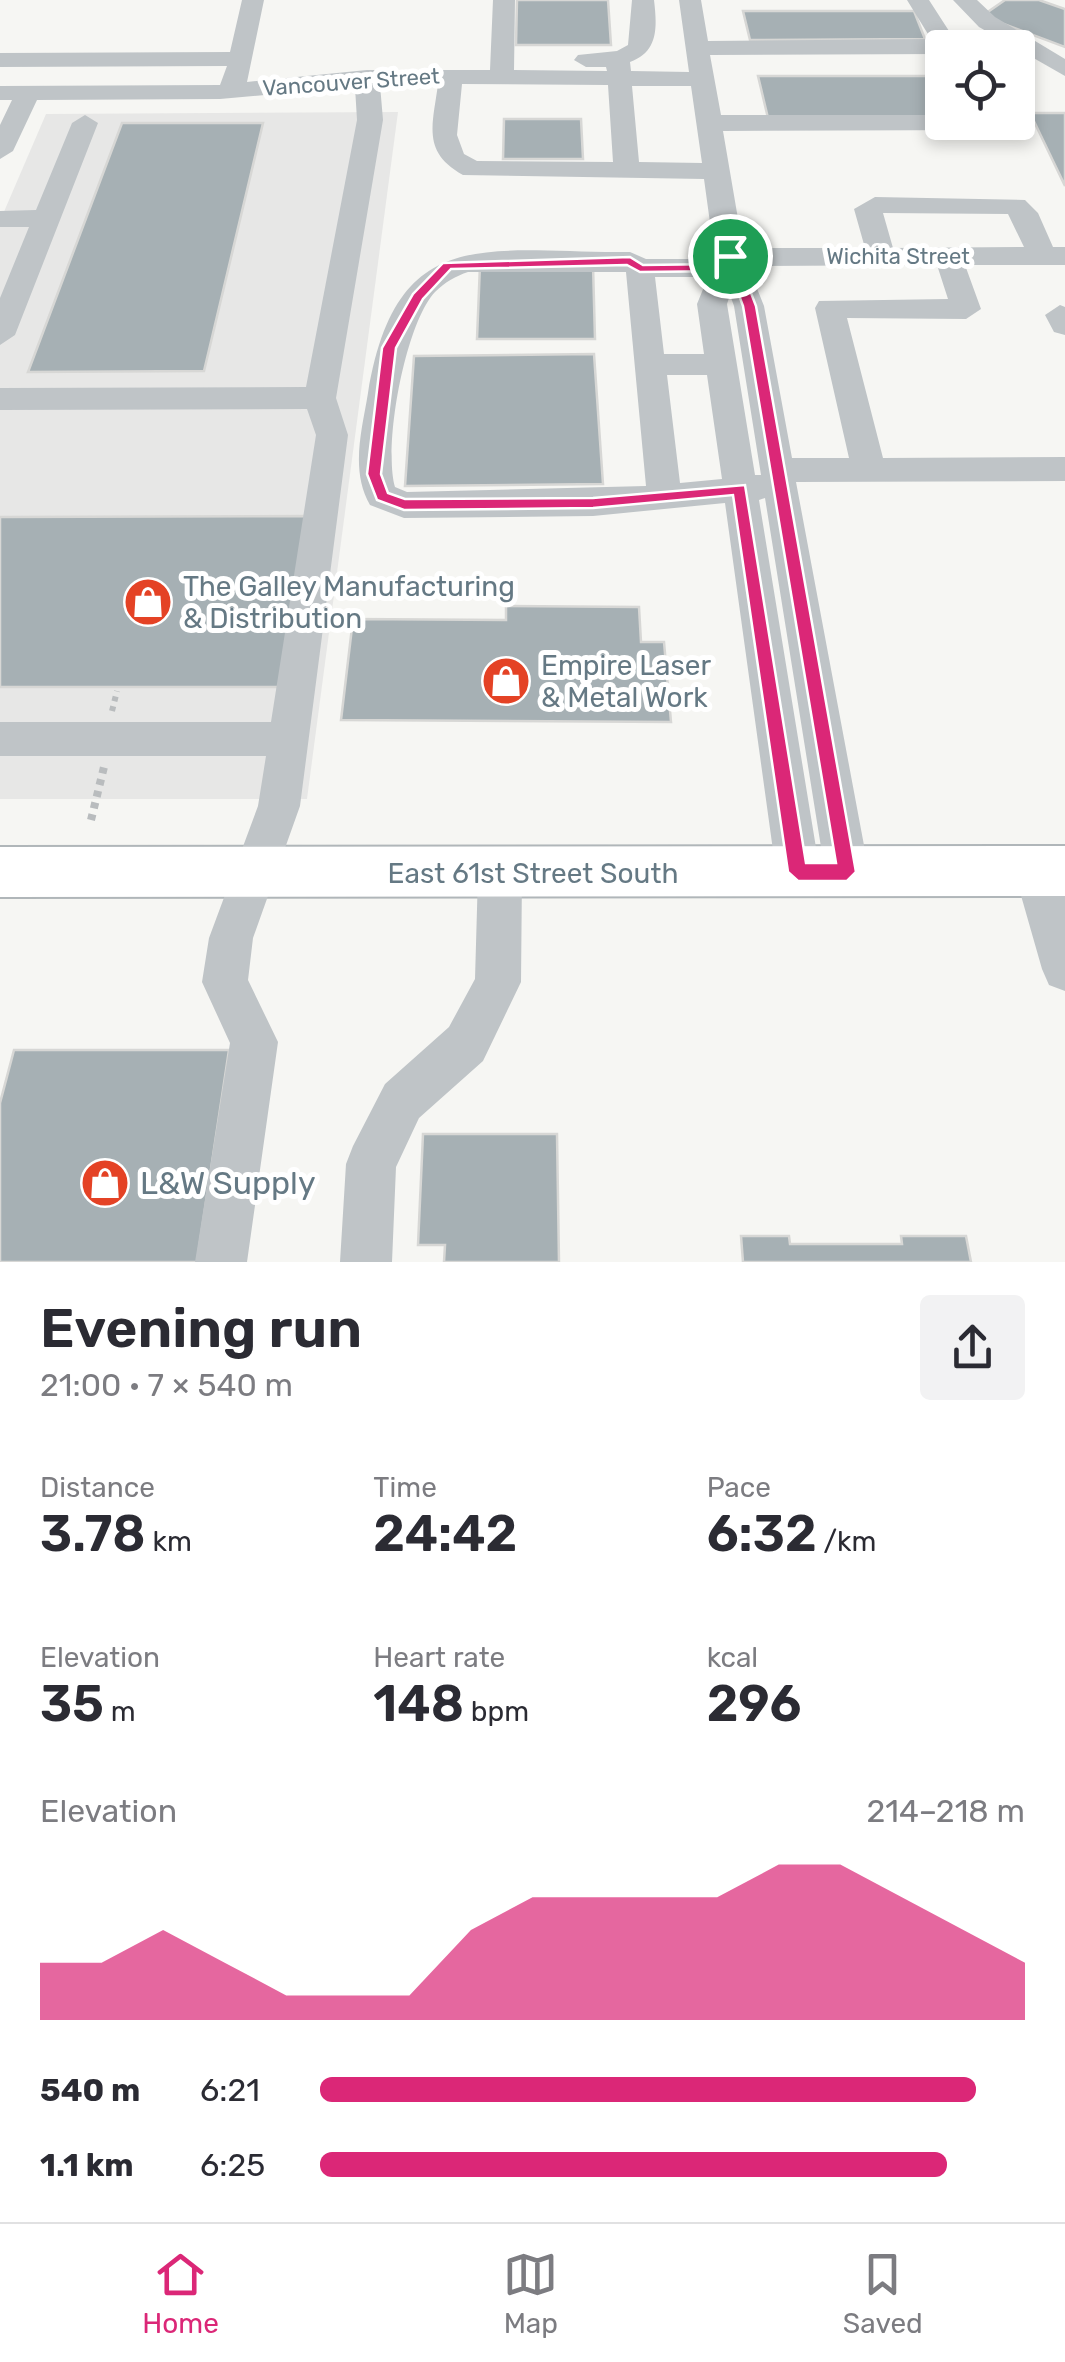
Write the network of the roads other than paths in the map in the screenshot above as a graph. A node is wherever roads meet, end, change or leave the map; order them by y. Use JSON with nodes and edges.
{"nodes":[{"id":1,"x":253,"y":0,"type":"edge"},
{"id":2,"x":504,"y":0,"type":"edge"},
{"id":3,"x":643,"y":0,"type":"edge"},
{"id":4,"x":690,"y":0,"type":"edge"},
{"id":5,"x":918,"y":0,"type":"edge"},
{"id":6,"x":964,"y":0,"type":"edge"},
{"id":7,"x":646,"y":26,"type":"junction"},
{"id":8,"x":937,"y":30,"type":"edge"},
{"id":9,"x":925,"y":48,"type":"edge"},
{"id":10,"x":699,"y":57,"type":"junction"},
{"id":11,"x":238,"y":59,"type":"junction"},
{"id":12,"x":0,"y":60,"type":"edge"},
{"id":13,"x":502,"y":68,"type":"junction"},
{"id":14,"x":619,"y":69,"type":"junction"},
{"id":15,"x":1065,"y":69,"type":"edge"},
{"id":16,"x":925,"y":70,"type":"edge"},
{"id":17,"x":368,"y":76,"type":"junction"},
{"id":18,"x":452,"y":76,"type":"junction"},
{"id":19,"x":234,"y":90,"type":"junction"},
{"id":20,"x":0,"y":93,"type":"edge"},
{"id":21,"x":28,"y":93,"type":"junction"},
{"id":22,"x":925,"y":122,"type":"edge"},
{"id":23,"x":85,"y":123,"type":"dead end"},
{"id":24,"x":710,"y":124,"type":"junction"},
{"id":25,"x":0,"y":151,"type":"edge"},
{"id":26,"x":627,"y":171,"type":"junction"},
{"id":27,"x":717,"y":171,"type":"junction"},
{"id":28,"x":47,"y":218,"type":"junction"},
{"id":29,"x":0,"y":219,"type":"edge"},
{"id":30,"x":881,"y":256,"type":"junction"},
{"id":31,"x":948,"y":256,"type":"junction"},
{"id":32,"x":1054,"y":256,"type":"edge"},
{"id":33,"x":730,"y":264,"type":"junction"},
{"id":34,"x":640,"y":268,"type":"junction"},
{"id":35,"x":0,"y":334,"type":"edge"},
{"id":36,"x":648,"y":364,"type":"junction"},
{"id":37,"x":722,"y":375,"type":"junction"},
{"id":38,"x":762,"y":385,"type":"junction"},
{"id":39,"x":320,"y":398,"type":"junction"},
{"id":40,"x":0,"y":399,"type":"edge"},
{"id":41,"x":869,"y":470,"type":"junction"},
{"id":42,"x":1065,"y":470,"type":"edge"},
{"id":43,"x":778,"y":478,"type":"junction"},
{"id":44,"x":740,"y":489,"type":"junction"},
{"id":45,"x":664,"y":497,"type":"junction"},
{"id":46,"x":0,"y":738,"type":"edge"},
{"id":47,"x":289,"y":738,"type":"junction"},
{"id":48,"x":1051,"y":871,"type":"edge"},
{"id":49,"x":822,"y":872,"type":"junction"},
{"id":50,"x":255,"y":873,"type":"junction"},
{"id":51,"x":500,"y":874,"type":"junction"},
{"id":52,"x":2,"y":880,"type":"edge"},
{"id":53,"x":1065,"y":969,"type":"edge"},
{"id":54,"x":221,"y":1262,"type":"edge"},
{"id":55,"x":366,"y":1262,"type":"edge"}],
"edges":[{"from":1,"to":11,"type":"street"},
{"from":2,"to":13,"type":"street"},
{"from":3,"to":7,"type":"street"},
{"from":4,"to":10,"type":"street"},
{"from":5,"to":8,"type":"street"},
{"from":6,"to":15,"type":"street"},
{"from":7,"to":10,"type":"street"},
{"from":7,"to":14,"type":"street"},
{"from":9,"to":10,"type":"street"},
{"from":10,"to":14,"type":"street","name":"Vancouver Street"},
{"from":10,"to":16,"type":"street"},
{"from":10,"to":24,"type":"street"},
{"from":11,"to":12,"type":"street"},
{"from":11,"to":19,"type":"street"},
{"from":13,"to":14,"type":"street","name":"Vancouver Street"},
{"from":13,"to":18,"type":"street","name":"Vancouver Street"},
{"from":14,"to":26,"type":"street"},
{"from":17,"to":18,"type":"street","name":"Vancouver Street"},
{"from":17,"to":19,"type":"street","name":"Vancouver Street"},
{"from":17,"to":39,"type":"street"},
{"from":18,"to":26,"type":"street"},
{"from":19,"to":21,"type":"street","name":"Vancouver Street"},
{"from":20,"to":21,"type":"street","name":"Vancouver Street"},
{"from":21,"to":25,"type":"street"},
{"from":22,"to":24,"type":"street"},
{"from":23,"to":28,"type":"street"},
{"from":24,"to":27,"type":"street"},
{"from":26,"to":27,"type":"street"},
{"from":27,"to":33,"type":"street"},
{"from":28,"to":29,"type":"street"},
{"from":28,"to":35,"type":"street"},
{"from":30,"to":31,"type":"street","name":"Wichita Street"},
{"from":30,"to":32,"type":"street"},
{"from":30,"to":33,"type":"street","name":"Wichita Street"},
{"from":31,"to":32,"type":"street","name":"Wichita Street"},
{"from":31,"to":41,"type":"street"},
{"from":33,"to":34,"type":"street","name":"Wichita Street"},
{"from":33,"to":37,"type":"street"},
{"from":33,"to":38,"type":"street"},
{"from":34,"to":36,"type":"street"},
{"from":34,"to":45,"type":"street","name":"Wichita Street"},
{"from":36,"to":37,"type":"street"},
{"from":36,"to":45,"type":"street"},
{"from":37,"to":38,"type":"street"},
{"from":37,"to":44,"type":"street"},
{"from":38,"to":43,"type":"street"},
{"from":39,"to":40,"type":"street"},
{"from":39,"to":47,"type":"street"},
{"from":41,"to":42,"type":"street","name":"Wichita Street"},
{"from":41,"to":43,"type":"street","name":"Wichita Street"},
{"from":43,"to":44,"type":"street","name":"Wichita Street"},
{"from":43,"to":49,"type":"street"},
{"from":44,"to":45,"type":"street","name":"Wichita Street"},
{"from":44,"to":49,"type":"street"},
{"from":46,"to":47,"type":"street"},
{"from":47,"to":50,"type":"street"},
{"from":48,"to":49,"type":"main road","name":"East 61st Street South"},
{"from":48,"to":53,"type":"street"},
{"from":49,"to":51,"type":"main road","name":"East 61st Street South"},
{"from":50,"to":51,"type":"main road","name":"East 61st Street South"},
{"from":50,"to":52,"type":"main road","name":"East 61st Street South"},
{"from":50,"to":54,"type":"street"},
{"from":51,"to":55,"type":"street"}]}
